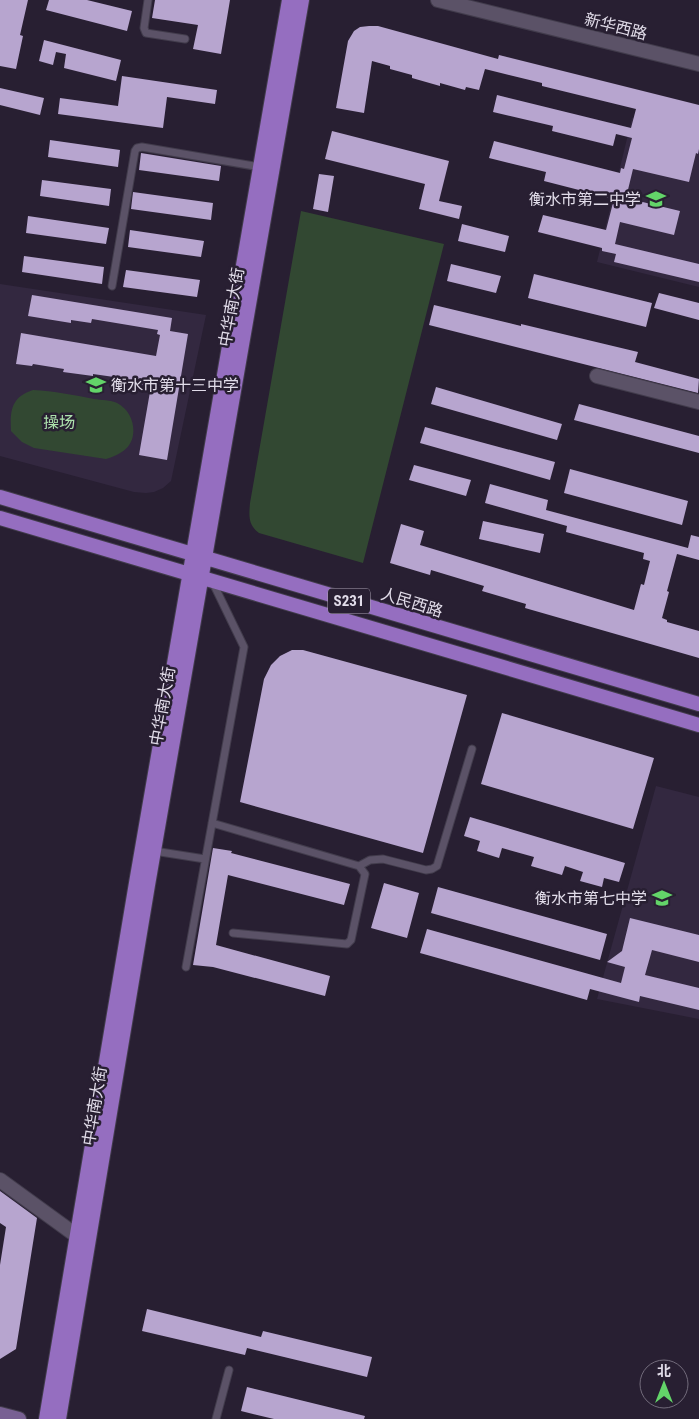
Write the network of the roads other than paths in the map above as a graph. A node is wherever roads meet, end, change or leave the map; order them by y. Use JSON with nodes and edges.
{"nodes":[{"id":1,"x":148,"y":0,"type":"edge"},
{"id":2,"x":289,"y":0,"type":"edge"},
{"id":3,"x":302,"y":0,"type":"edge"},
{"id":4,"x":438,"y":0,"type":"edge"},
{"id":5,"x":185,"y":39,"type":"dead end"},
{"id":6,"x":699,"y":64,"type":"edge"},
{"id":7,"x":260,"y":167,"type":"junction"},
{"id":8,"x":112,"y":286,"type":"dead end"},
{"id":9,"x":597,"y":376,"type":"dead end"},
{"id":10,"x":699,"y":402,"type":"edge"},
{"id":11,"x":0,"y":497,"type":"edge"},
{"id":12,"x":0,"y":518,"type":"edge"},
{"id":13,"x":199,"y":557,"type":"junction"},
{"id":14,"x":201,"y":578,"type":"junction"},
{"id":15,"x":699,"y":704,"type":"edge"},
{"id":16,"x":699,"y":725,"type":"edge"},
{"id":17,"x":472,"y":749,"type":"dead end"},
{"id":18,"x":212,"y":824,"type":"junction"},
{"id":19,"x":154,"y":851,"type":"junction"},
{"id":20,"x":206,"y":859,"type":"junction"},
{"id":21,"x":359,"y":866,"type":"junction"},
{"id":22,"x":233,"y":933,"type":"dead end"},
{"id":23,"x":186,"y":967,"type":"dead end"},
{"id":24,"x":0,"y":1180,"type":"edge"},
{"id":25,"x":77,"y":1236,"type":"junction"},
{"id":26,"x":229,"y":1370,"type":"dead end"},
{"id":27,"x":0,"y":1414,"type":"edge"},
{"id":28,"x":19,"y":1419,"type":"edge"},
{"id":29,"x":46,"y":1419,"type":"edge"},
{"id":30,"x":59,"y":1419,"type":"edge"},
{"id":31,"x":216,"y":1419,"type":"edge"}],
"edges":[{"from":1,"to":5,"type":"lane"},
{"from":2,"to":7,"type":"main road","name":"中华南大街"},
{"from":3,"to":13,"type":"main road","name":"中华南大街"},
{"from":4,"to":6,"type":"street","name":"新华西路"},
{"from":7,"to":8,"type":"lane"},
{"from":7,"to":13,"type":"main road","name":"中华南大街"},
{"from":9,"to":10,"type":"street"},
{"from":11,"to":13,"type":"main road","name":"人民西路","number":"S231"},
{"from":12,"to":14,"type":"main road","number":"S231"},
{"from":13,"to":14,"type":"main road","name":"中华南大街"},
{"from":13,"to":15,"type":"main road","name":"人民西路","number":"S231"},
{"from":14,"to":16,"type":"main road","number":"S231"},
{"from":14,"to":18,"type":"lane"},
{"from":14,"to":19,"type":"main road","name":"中华南大街"},
{"from":14,"to":25,"type":"main road","name":"中华南大街"},
{"from":17,"to":21,"type":"lane"},
{"from":18,"to":20,"type":"lane"},
{"from":18,"to":21,"type":"lane"},
{"from":19,"to":20,"type":"lane"},
{"from":19,"to":30,"type":"main road","name":"中华南大街"},
{"from":20,"to":23,"type":"lane"},
{"from":21,"to":22,"type":"lane"},
{"from":24,"to":25,"type":"street"},
{"from":25,"to":29,"type":"main road","name":"中华南大街"},
{"from":26,"to":31,"type":"lane"},
{"from":27,"to":28,"type":"main road"}]}
